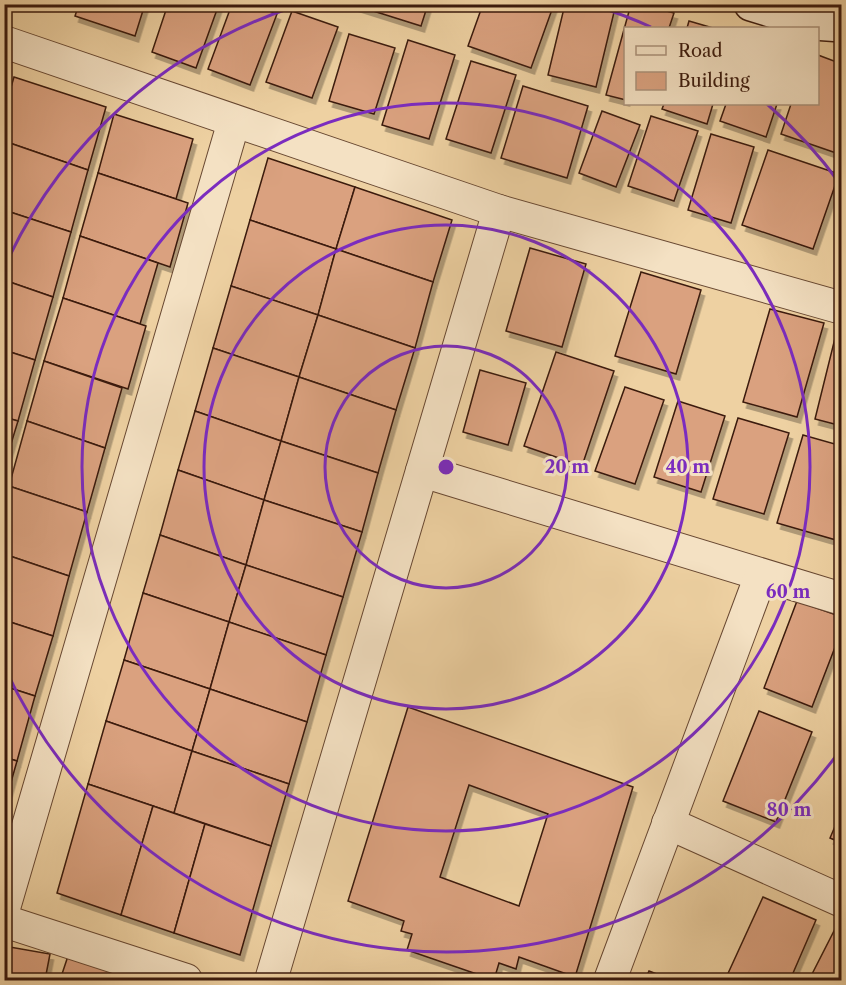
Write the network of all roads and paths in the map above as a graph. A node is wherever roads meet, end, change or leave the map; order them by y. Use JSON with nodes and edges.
{"nodes":[{"id":1,"x":751,"y":4,"type":"edge"},
{"id":2,"x":842,"y":25,"type":"edge"},
{"id":3,"x":4,"y":42,"type":"edge"},
{"id":4,"x":234,"y":121,"type":"junction"},
{"id":5,"x":499,"y":211,"type":"junction"},
{"id":6,"x":842,"y":308,"type":"edge"},
{"id":7,"x":422,"y":471,"type":"junction"},
{"id":8,"x":761,"y":575,"type":"junction"},
{"id":9,"x":842,"y":599,"type":"edge"},
{"id":10,"x":668,"y":823,"type":"junction"},
{"id":11,"x":842,"y":901,"type":"edge"},
{"id":12,"x":4,"y":908,"type":"edge"},
{"id":13,"x":4,"y":921,"type":"edge"},
{"id":14,"x":186,"y":981,"type":"edge"},
{"id":15,"x":271,"y":981,"type":"edge"},
{"id":16,"x":610,"y":981,"type":"edge"}],
"edges":[{"from":1,"to":2,"type":"street"},
{"from":3,"to":4,"type":"street"},
{"from":4,"to":5,"type":"street"},
{"from":4,"to":12,"type":"street"},
{"from":5,"to":6,"type":"street"},
{"from":5,"to":7,"type":"street"},
{"from":7,"to":8,"type":"street"},
{"from":7,"to":15,"type":"street"},
{"from":8,"to":9,"type":"street"},
{"from":8,"to":10,"type":"street"},
{"from":10,"to":11,"type":"street"},
{"from":10,"to":16,"type":"street"},
{"from":13,"to":14,"type":"street"}]}
